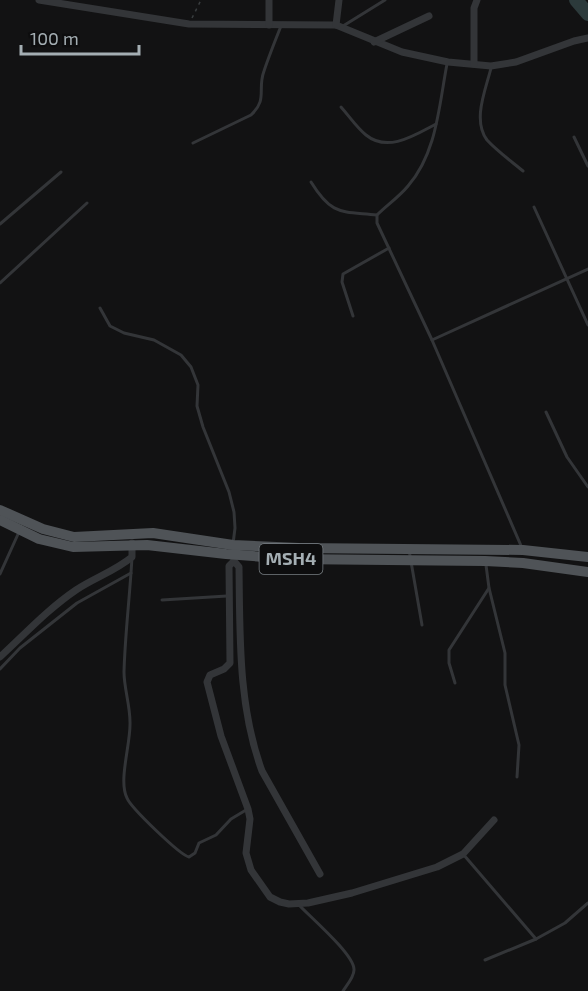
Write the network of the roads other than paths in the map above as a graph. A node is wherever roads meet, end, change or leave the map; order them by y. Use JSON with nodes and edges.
{"nodes":[{"id":1,"x":39,"y":0,"type":"edge"},
{"id":2,"x":269,"y":0,"type":"edge"},
{"id":3,"x":339,"y":0,"type":"edge"},
{"id":4,"x":385,"y":0,"type":"edge"},
{"id":5,"x":477,"y":0,"type":"edge"},
{"id":6,"x":429,"y":16,"type":"dead end"},
{"id":7,"x":269,"y":25,"type":"junction"},
{"id":8,"x":281,"y":26,"type":"junction"},
{"id":9,"x":338,"y":26,"type":"junction"},
{"id":10,"x":588,"y":38,"type":"edge"},
{"id":11,"x":374,"y":42,"type":"junction"},
{"id":12,"x":448,"y":62,"type":"junction"},
{"id":13,"x":474,"y":64,"type":"junction"},
{"id":14,"x":491,"y":66,"type":"junction"},
{"id":15,"x":341,"y":107,"type":"dead end"},
{"id":16,"x":436,"y":124,"type":"junction"},
{"id":17,"x":574,"y":137,"type":"dead end"},
{"id":18,"x":194,"y":143,"type":"dead end"},
{"id":19,"x":588,"y":166,"type":"edge"},
{"id":20,"x":523,"y":171,"type":"dead end"},
{"id":21,"x":61,"y":172,"type":"dead end"},
{"id":22,"x":311,"y":182,"type":"dead end"},
{"id":23,"x":87,"y":203,"type":"dead end"},
{"id":24,"x":534,"y":207,"type":"dead end"},
{"id":25,"x":378,"y":215,"type":"junction"},
{"id":26,"x":0,"y":224,"type":"edge"},
{"id":27,"x":389,"y":248,"type":"junction"},
{"id":28,"x":588,"y":269,"type":"edge"},
{"id":29,"x":566,"y":279,"type":"junction"},
{"id":30,"x":0,"y":284,"type":"edge"},
{"id":31,"x":100,"y":308,"type":"dead end"},
{"id":32,"x":353,"y":316,"type":"dead end"},
{"id":33,"x":588,"y":326,"type":"edge"},
{"id":34,"x":432,"y":340,"type":"junction"},
{"id":35,"x":546,"y":412,"type":"dead end"},
{"id":36,"x":588,"y":487,"type":"edge"},
{"id":37,"x":0,"y":510,"type":"edge"},
{"id":38,"x":0,"y":520,"type":"edge"},
{"id":39,"x":22,"y":525,"type":"junction"},
{"id":40,"x":132,"y":540,"type":"junction"},
{"id":41,"x":408,"y":548,"type":"junction"},
{"id":42,"x":483,"y":548,"type":"junction"},
{"id":43,"x":523,"y":550,"type":"junction"},
{"id":44,"x":234,"y":553,"type":"junction"},
{"id":45,"x":132,"y":557,"type":"junction"},
{"id":46,"x":588,"y":557,"type":"edge"},
{"id":47,"x":411,"y":560,"type":"junction"},
{"id":48,"x":485,"y":561,"type":"junction"},
{"id":49,"x":588,"y":572,"type":"edge"},
{"id":50,"x":131,"y":573,"type":"junction"},
{"id":51,"x":0,"y":574,"type":"edge"},
{"id":52,"x":489,"y":588,"type":"junction"},
{"id":53,"x":229,"y":596,"type":"junction"},
{"id":54,"x":162,"y":600,"type":"dead end"},
{"id":55,"x":422,"y":625,"type":"dead end"},
{"id":56,"x":0,"y":657,"type":"edge"},
{"id":57,"x":0,"y":669,"type":"edge"},
{"id":58,"x":455,"y":683,"type":"dead end"},
{"id":59,"x":517,"y":777,"type":"dead end"},
{"id":60,"x":248,"y":809,"type":"junction"},
{"id":61,"x":494,"y":820,"type":"dead end"},
{"id":62,"x":463,"y":854,"type":"junction"},
{"id":63,"x":320,"y":874,"type":"dead end"},
{"id":64,"x":297,"y":903,"type":"junction"},
{"id":65,"x":588,"y":903,"type":"edge"},
{"id":66,"x":536,"y":939,"type":"junction"},
{"id":67,"x":485,"y":960,"type":"dead end"},
{"id":68,"x":343,"y":991,"type":"edge"}],
"edges":[{"from":1,"to":7,"type":"street"},
{"from":2,"to":7,"type":"street"},
{"from":3,"to":9,"type":"street"},
{"from":4,"to":9,"type":"lane"},
{"from":5,"to":13,"type":"street"},
{"from":6,"to":11,"type":"street"},
{"from":7,"to":8,"type":"street"},
{"from":8,"to":9,"type":"street"},
{"from":8,"to":18,"type":"lane"},
{"from":9,"to":11,"type":"street"},
{"from":10,"to":14,"type":"street"},
{"from":11,"to":12,"type":"street"},
{"from":12,"to":13,"type":"street"},
{"from":12,"to":16,"type":"lane"},
{"from":13,"to":14,"type":"street"},
{"from":14,"to":20,"type":"lane"},
{"from":15,"to":16,"type":"lane"},
{"from":16,"to":25,"type":"lane"},
{"from":17,"to":19,"type":"lane"},
{"from":21,"to":26,"type":"lane"},
{"from":22,"to":25,"type":"lane"},
{"from":23,"to":30,"type":"lane"},
{"from":24,"to":29,"type":"lane"},
{"from":25,"to":27,"type":"lane"},
{"from":27,"to":32,"type":"lane"},
{"from":27,"to":34,"type":"lane"},
{"from":28,"to":29,"type":"lane"},
{"from":29,"to":33,"type":"lane"},
{"from":29,"to":34,"type":"lane"},
{"from":31,"to":44,"type":"lane"},
{"from":34,"to":43,"type":"lane"},
{"from":35,"to":36,"type":"lane"},
{"from":37,"to":39,"type":"main road","number":"MSH4"},
{"from":38,"to":39,"type":"main road","number":"MSH4"},
{"from":39,"to":40,"type":"main road","number":"MSH4"},
{"from":39,"to":51,"type":"lane"},
{"from":40,"to":44,"type":"main road","number":"MSH4"},
{"from":40,"to":45,"type":"street"},
{"from":41,"to":42,"type":"main road","number":"MSH4"},
{"from":41,"to":44,"type":"main road","number":"MSH4"},
{"from":41,"to":47,"type":"lane"},
{"from":42,"to":43,"type":"main road","number":"MSH4"},
{"from":42,"to":48,"type":"lane"},
{"from":43,"to":46,"type":"main road","number":"MSH4"},
{"from":44,"to":47,"type":"main road","number":"MSH4"},
{"from":44,"to":53,"type":"street"},
{"from":44,"to":63,"type":"street"},
{"from":45,"to":50,"type":"lane"},
{"from":45,"to":56,"type":"street"},
{"from":47,"to":48,"type":"main road","number":"MSH4"},
{"from":47,"to":55,"type":"lane"},
{"from":48,"to":49,"type":"main road","number":"MSH4"},
{"from":48,"to":52,"type":"lane"},
{"from":50,"to":57,"type":"lane"},
{"from":50,"to":60,"type":"lane"},
{"from":52,"to":58,"type":"lane"},
{"from":52,"to":59,"type":"lane"},
{"from":53,"to":54,"type":"lane"},
{"from":53,"to":60,"type":"street"},
{"from":60,"to":64,"type":"street"},
{"from":61,"to":62,"type":"street"},
{"from":62,"to":64,"type":"street"},
{"from":62,"to":66,"type":"lane"},
{"from":64,"to":68,"type":"lane"},
{"from":65,"to":66,"type":"lane"},
{"from":66,"to":67,"type":"lane"}]}
